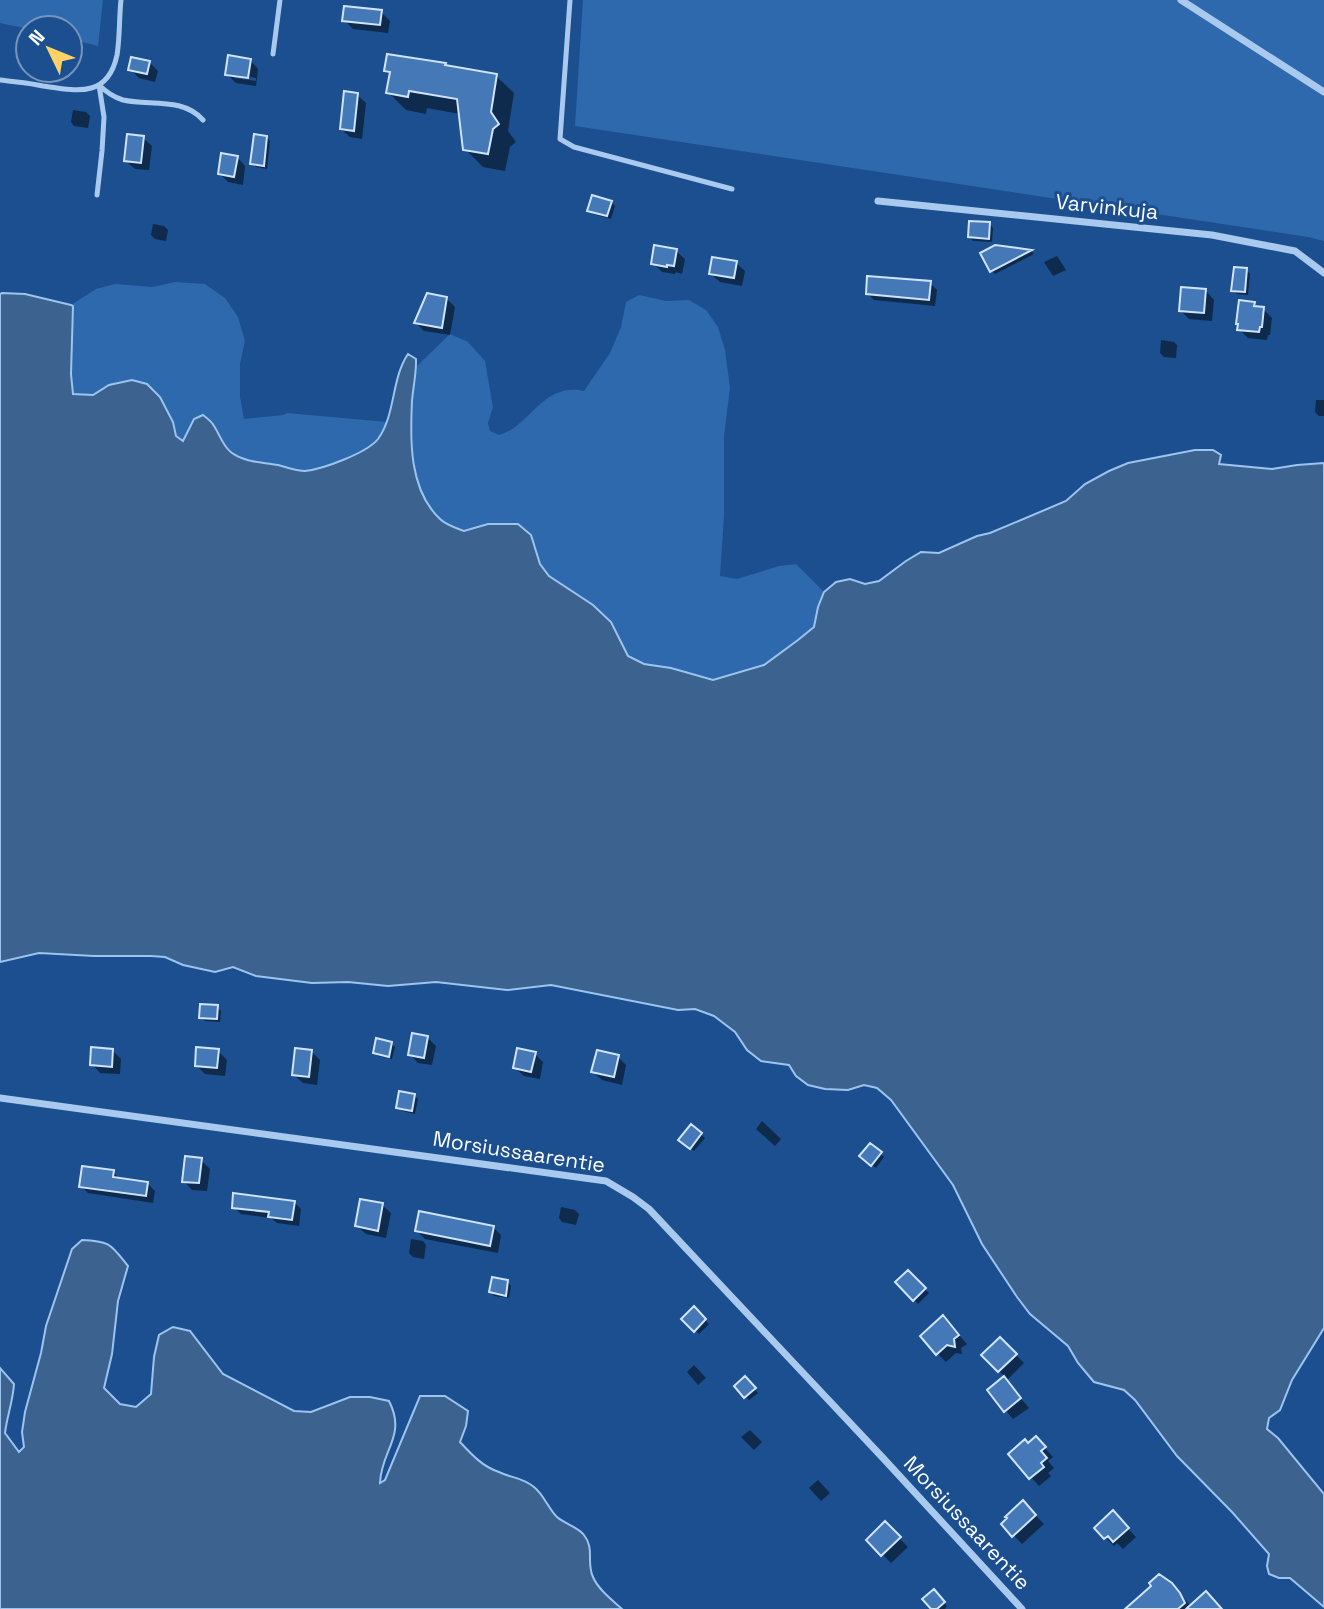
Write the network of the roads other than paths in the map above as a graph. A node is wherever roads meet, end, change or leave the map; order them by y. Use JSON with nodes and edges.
{"nodes":[{"id":1,"x":121,"y":0,"type":"edge"},
{"id":2,"x":280,"y":0,"type":"edge"},
{"id":3,"x":570,"y":0,"type":"edge"},
{"id":4,"x":1181,"y":0,"type":"edge"},
{"id":5,"x":273,"y":54,"type":"dead end"},
{"id":6,"x":0,"y":80,"type":"edge"},
{"id":7,"x":99,"y":86,"type":"junction"},
{"id":8,"x":1324,"y":92,"type":"edge"},
{"id":9,"x":203,"y":120,"type":"dead end"},
{"id":10,"x":732,"y":189,"type":"dead end"},
{"id":11,"x":97,"y":195,"type":"dead end"},
{"id":12,"x":878,"y":201,"type":"dead end"},
{"id":13,"x":1324,"y":273,"type":"edge"},
{"id":14,"x":0,"y":1098,"type":"edge"},
{"id":15,"x":1022,"y":1609,"type":"edge"}],
"edges":[{"from":1,"to":7,"type":"lane"},
{"from":2,"to":5,"type":"lane"},
{"from":3,"to":10,"type":"lane"},
{"from":4,"to":8,"type":"street"},
{"from":6,"to":7,"type":"lane"},
{"from":7,"to":9,"type":"lane"},
{"from":7,"to":11,"type":"lane"},
{"from":12,"to":13,"type":"street","name":"Varvinkuja"},
{"from":14,"to":15,"type":"street","name":"Morsiussaarentie"}]}
